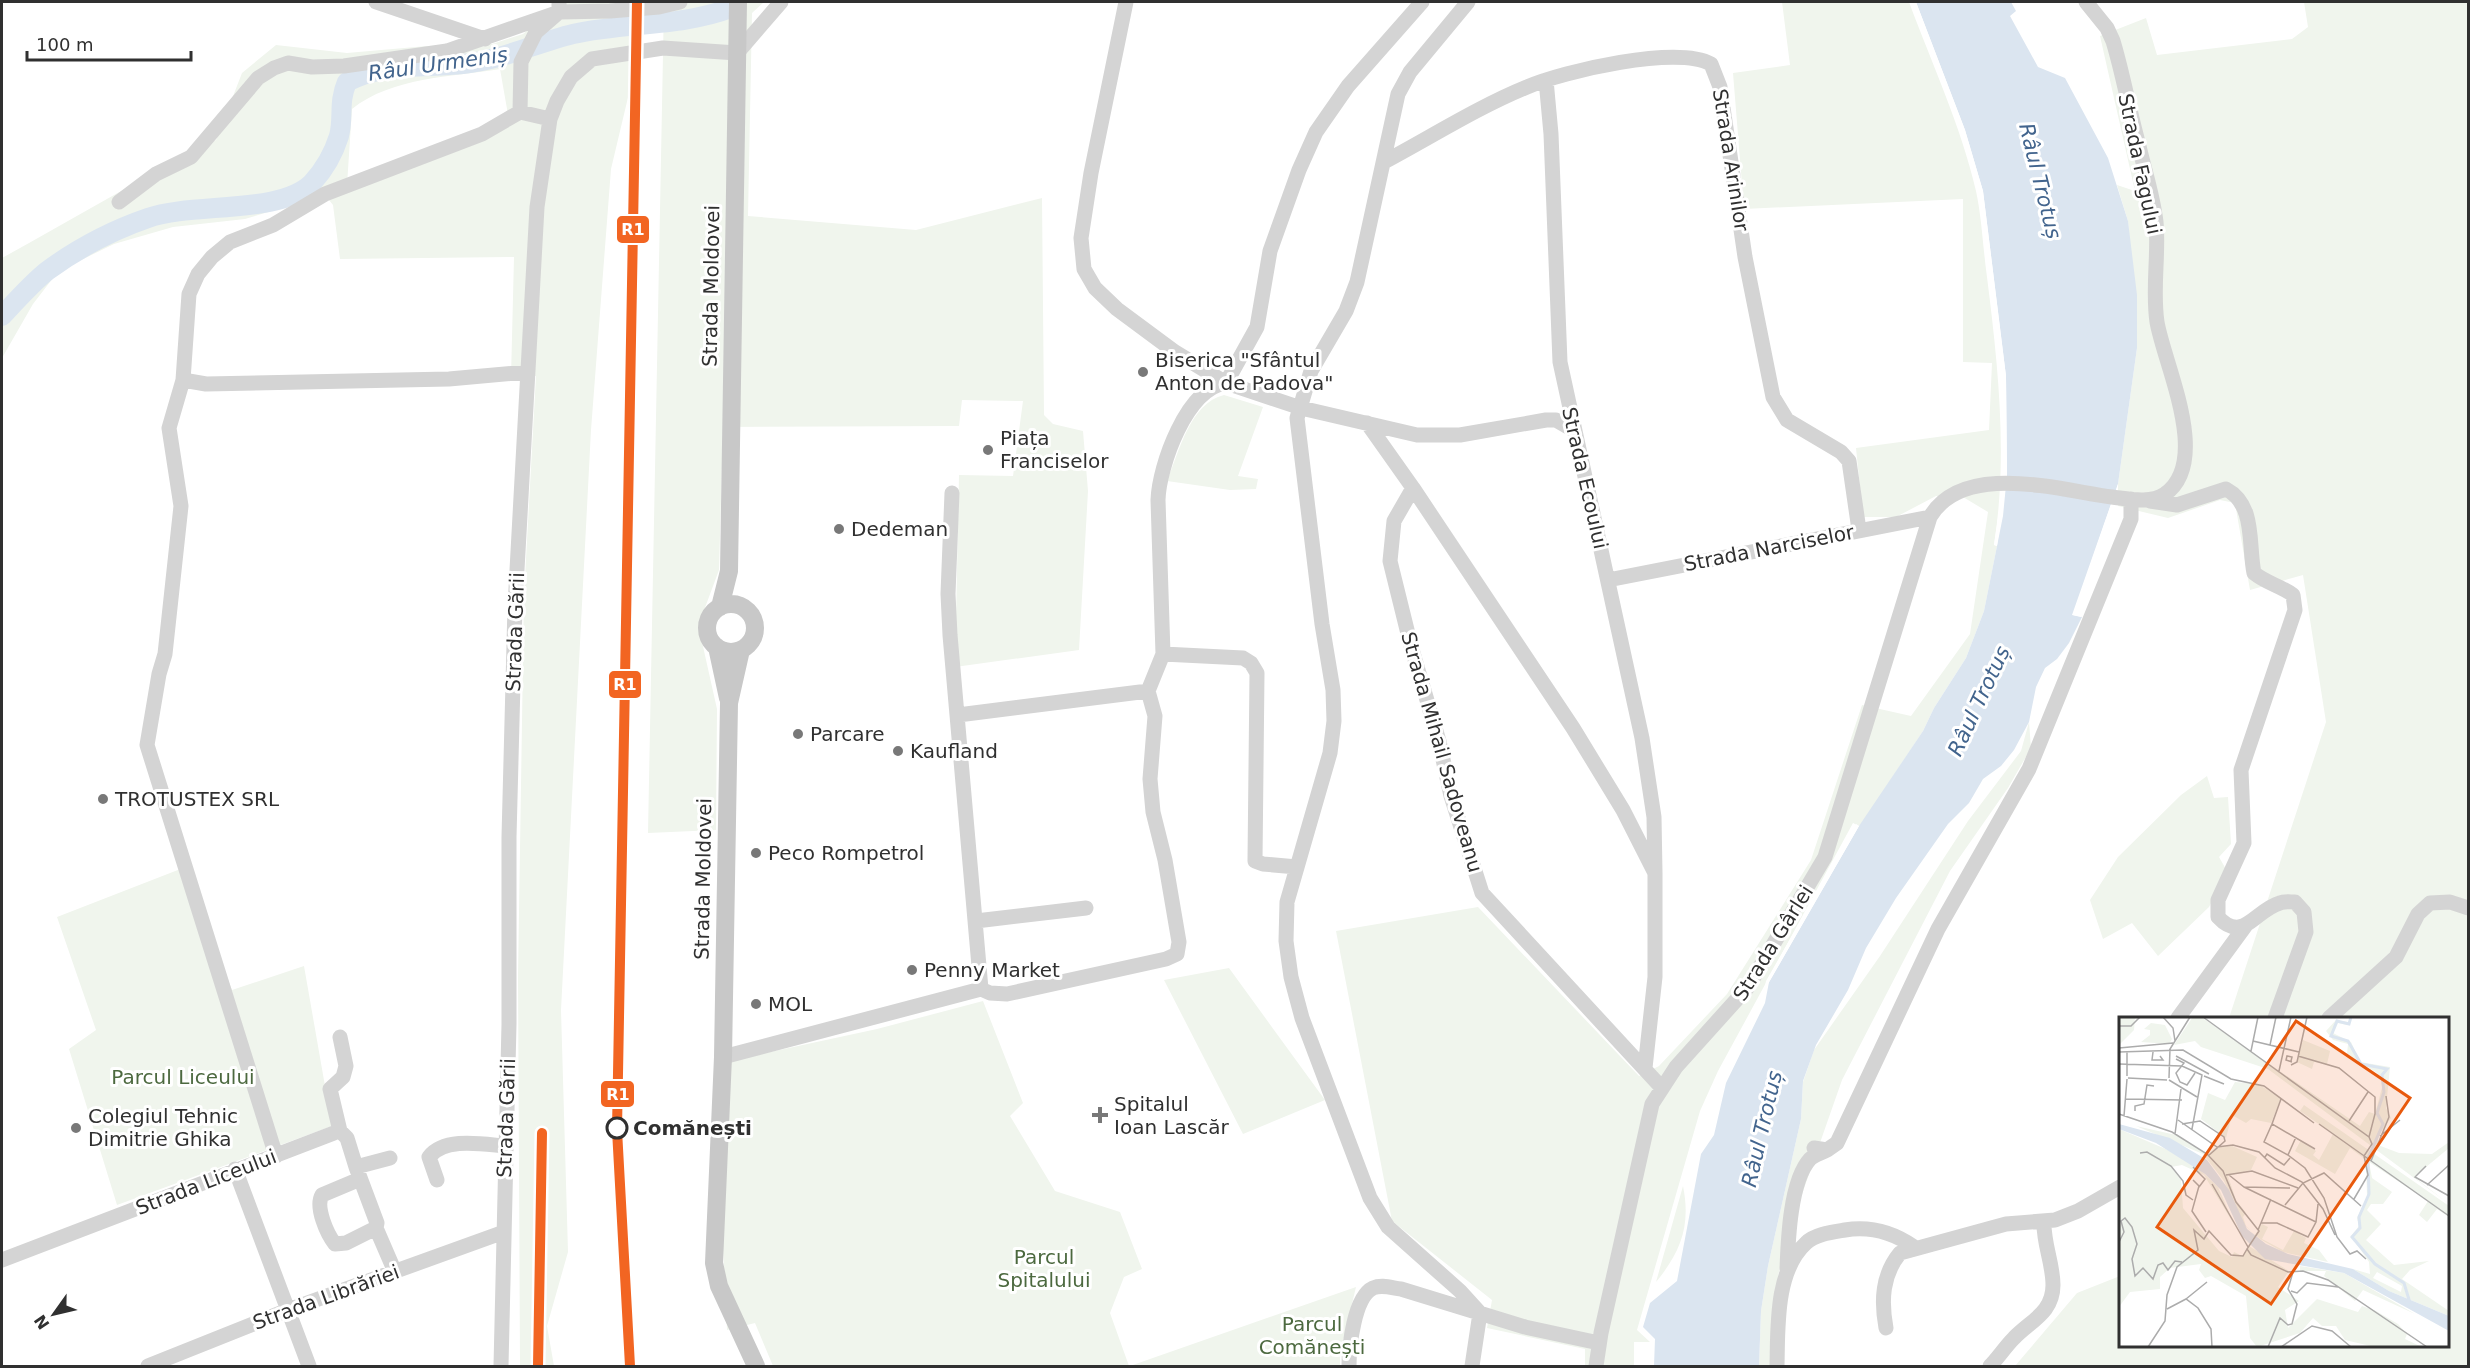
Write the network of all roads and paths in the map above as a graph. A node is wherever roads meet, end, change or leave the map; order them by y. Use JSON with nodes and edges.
{"nodes":[{"id":1,"x":376,"y":2,"type":"edge"},
{"id":2,"x":680,"y":2,"type":"edge"},
{"id":3,"x":738,"y":2,"type":"edge"},
{"id":4,"x":781,"y":2,"type":"edge"},
{"id":5,"x":1126,"y":2,"type":"edge"},
{"id":6,"x":1422,"y":2,"type":"edge"},
{"id":7,"x":1468,"y":2,"type":"edge"},
{"id":8,"x":2086,"y":2,"type":"edge"},
{"id":9,"x":559,"y":7,"type":"edge"},
{"id":10,"x":485,"y":39,"type":"junction"},
{"id":11,"x":737,"y":53,"type":"junction"},
{"id":12,"x":1546,"y":80,"type":"junction"},
{"id":13,"x":520,"y":111,"type":"junction"},
{"id":14,"x":550,"y":119,"type":"junction"},
{"id":15,"x":1384,"y":162,"type":"junction"},
{"id":16,"x":119,"y":202,"type":"dead end"},
{"id":17,"x":527,"y":372,"type":"junction"},
{"id":18,"x":183,"y":381,"type":"junction"},
{"id":19,"x":1226,"y":383,"type":"junction"},
{"id":20,"x":1301,"y":408,"type":"junction"},
{"id":21,"x":1367,"y":423,"type":"junction"},
{"id":22,"x":1575,"y":431,"type":"junction"},
{"id":23,"x":1413,"y":488,"type":"junction"},
{"id":24,"x":952,"y":493,"type":"dead end"},
{"id":25,"x":2130,"y":499,"type":"junction"},
{"id":26,"x":1930,"y":517,"type":"junction"},
{"id":27,"x":1859,"y":530,"type":"junction"},
{"id":28,"x":729,"y":571,"type":"junction"},
{"id":29,"x":1608,"y":580,"type":"junction"},
{"id":30,"x":720,"y":607,"type":"junction"},
{"id":31,"x":742,"y":607,"type":"junction"},
{"id":32,"x":717,"y":647,"type":"junction"},
{"id":33,"x":741,"y":650,"type":"junction"},
{"id":34,"x":1163,"y":654,"type":"junction"},
{"id":35,"x":1148,"y":692,"type":"junction"},
{"id":36,"x":729,"y":703,"type":"junction"},
{"id":37,"x":958,"y":715,"type":"junction"},
{"id":38,"x":1297,"y":867,"type":"junction"},
{"id":39,"x":1655,"y":873,"type":"junction"},
{"id":40,"x":1086,"y":908,"type":"dead end"},
{"id":41,"x":2469,"y":908,"type":"edge"},
{"id":42,"x":976,"y":921,"type":"junction"},
{"id":43,"x":2246,"y":925,"type":"junction"},
{"id":44,"x":981,"y":989,"type":"junction"},
{"id":45,"x":2179,"y":1017,"type":"edge"},
{"id":46,"x":2275,"y":1017,"type":"edge"},
{"id":47,"x":2330,"y":1017,"type":"edge"},
{"id":48,"x":340,"y":1037,"type":"dead end"},
{"id":49,"x":723,"y":1057,"type":"junction"},
{"id":50,"x":1645,"y":1068,"type":"junction"},
{"id":51,"x":1662,"y":1088,"type":"junction"},
{"id":52,"x":340,"y":1131,"type":"junction"},
{"id":53,"x":504,"y":1146,"type":"junction"},
{"id":54,"x":276,"y":1156,"type":"junction"},
{"id":55,"x":390,"y":1158,"type":"dead end"},
{"id":56,"x":235,"y":1169,"type":"junction"},
{"id":57,"x":358,"y":1173,"type":"junction"},
{"id":58,"x":437,"y":1180,"type":"dead end"},
{"id":59,"x":2119,"y":1188,"type":"edge"},
{"id":60,"x":2044,"y":1221,"type":"junction"},
{"id":61,"x":376,"y":1228,"type":"junction"},
{"id":62,"x":504,"y":1232,"type":"junction"},
{"id":63,"x":1914,"y":1248,"type":"junction"},
{"id":64,"x":2,"y":1260,"type":"edge"},
{"id":65,"x":395,"y":1272,"type":"junction"},
{"id":66,"x":1786,"y":1275,"type":"junction"},
{"id":67,"x":288,"y":1310,"type":"junction"},
{"id":68,"x":1480,"y":1313,"type":"junction"},
{"id":69,"x":1886,"y":1328,"type":"dead end"},
{"id":70,"x":1599,"y":1343,"type":"junction"},
{"id":71,"x":148,"y":1366,"type":"edge"},
{"id":72,"x":309,"y":1366,"type":"edge"},
{"id":73,"x":501,"y":1366,"type":"edge"},
{"id":74,"x":756,"y":1366,"type":"edge"},
{"id":75,"x":1349,"y":1366,"type":"edge"},
{"id":76,"x":1472,"y":1366,"type":"edge"},
{"id":77,"x":1596,"y":1366,"type":"edge"},
{"id":78,"x":1777,"y":1366,"type":"edge"},
{"id":79,"x":1990,"y":1366,"type":"edge"}],
"edges":[{"from":1,"to":10,"type":"street"},
{"from":2,"to":9,"type":"street"},
{"from":3,"to":11,"type":"main road","name":"Strada Moldovei"},
{"from":4,"to":11,"type":"street"},
{"from":5,"to":19,"type":"street"},
{"from":6,"to":19,"type":"street"},
{"from":7,"to":15,"type":"street"},
{"from":8,"to":25,"type":"street","name":"Strada Fagului"},
{"from":9,"to":10,"type":"street"},
{"from":9,"to":13,"type":"street"},
{"from":10,"to":16,"type":"street"},
{"from":11,"to":14,"type":"street","name":"Strada Gării"},
{"from":11,"to":28,"type":"main road","name":"Strada Moldovei"},
{"from":12,"to":15,"type":"street","name":"Strada Arinilor"},
{"from":12,"to":22,"type":"street","name":"Strada Ecoului"},
{"from":12,"to":27,"type":"street","name":"Strada Arinilor"},
{"from":13,"to":14,"type":"street"},
{"from":13,"to":18,"type":"street"},
{"from":14,"to":17,"type":"street","name":"Strada Gării"},
{"from":15,"to":20,"type":"street"},
{"from":17,"to":18,"type":"street"},
{"from":17,"to":53,"type":"street","name":"Strada Gării"},
{"from":18,"to":54,"type":"street"},
{"from":19,"to":20,"type":"street"},
{"from":19,"to":34,"type":"street"},
{"from":20,"to":21,"type":"street"},
{"from":20,"to":38,"type":"street"},
{"from":21,"to":22,"type":"street"},
{"from":21,"to":23,"type":"street"},
{"from":22,"to":29,"type":"street","name":"Strada Ecoului"},
{"from":23,"to":39,"type":"street"},
{"from":23,"to":50,"type":"street","name":"Strada Mihail Sadoveanu"},
{"from":24,"to":37,"type":"street"},
{"from":25,"to":26,"type":"street"},
{"from":25,"to":43,"type":"street"},
{"from":25,"to":66,"type":"street"},
{"from":26,"to":27,"type":"street","name":"Strada Narciselor"},
{"from":26,"to":51,"type":"street","name":"Strada Gârlei"},
{"from":27,"to":29,"type":"street","name":"Strada Narciselor"},
{"from":28,"to":30,"type":"main road","name":"Strada Moldovei"},
{"from":28,"to":31,"type":"main road","name":"Strada Moldovei"},
{"from":29,"to":39,"type":"street","name":"Strada Ecoului"},
{"from":30,"to":31,"type":"main road"},
{"from":30,"to":32,"type":"main road"},
{"from":31,"to":33,"type":"main road"},
{"from":32,"to":33,"type":"main road"},
{"from":32,"to":36,"type":"main road","name":"Strada Moldovei"},
{"from":33,"to":36,"type":"main road","name":"Strada Moldovei"},
{"from":34,"to":35,"type":"street"},
{"from":34,"to":38,"type":"street"},
{"from":35,"to":37,"type":"street"},
{"from":35,"to":44,"type":"street"},
{"from":36,"to":49,"type":"main road","name":"Strada Moldovei"},
{"from":37,"to":42,"type":"street"},
{"from":38,"to":68,"type":"street"},
{"from":39,"to":50,"type":"street"},
{"from":40,"to":42,"type":"street"},
{"from":41,"to":47,"type":"street"},
{"from":42,"to":44,"type":"street"},
{"from":43,"to":45,"type":"street"},
{"from":43,"to":46,"type":"street"},
{"from":44,"to":49,"type":"street"},
{"from":48,"to":52,"type":"street"},
{"from":49,"to":74,"type":"main road","name":"Strada Moldovei"},
{"from":50,"to":51,"type":"street","name":"Strada Mihail Sadoveanu"},
{"from":51,"to":70,"type":"street","name":"Strada Gârlei"},
{"from":52,"to":54,"type":"street","name":"Strada Liceului"},
{"from":52,"to":57,"type":"street"},
{"from":53,"to":58,"type":"street"},
{"from":53,"to":62,"type":"street","name":"Strada Gării"},
{"from":54,"to":56,"type":"street","name":"Strada Liceului"},
{"from":55,"to":57,"type":"street"},
{"from":56,"to":64,"type":"street","name":"Strada Liceului"},
{"from":56,"to":67,"type":"street"},
{"from":57,"to":61,"type":"street"},
{"from":57,"to":61,"type":"street"},
{"from":59,"to":60,"type":"street"},
{"from":60,"to":63,"type":"street"},
{"from":60,"to":79,"type":"street"},
{"from":61,"to":65,"type":"street"},
{"from":62,"to":65,"type":"street","name":"Strada Librăriei"},
{"from":62,"to":73,"type":"street","name":"Strada Gării"},
{"from":63,"to":66,"type":"street"},
{"from":63,"to":69,"type":"street"},
{"from":65,"to":67,"type":"street","name":"Strada Librăriei"},
{"from":66,"to":78,"type":"street"},
{"from":67,"to":71,"type":"street","name":"Strada Librăriei"},
{"from":67,"to":72,"type":"street"},
{"from":68,"to":70,"type":"street"},
{"from":68,"to":75,"type":"street"},
{"from":68,"to":76,"type":"street"},
{"from":70,"to":77,"type":"street","name":"Strada Gârlei"}]}
